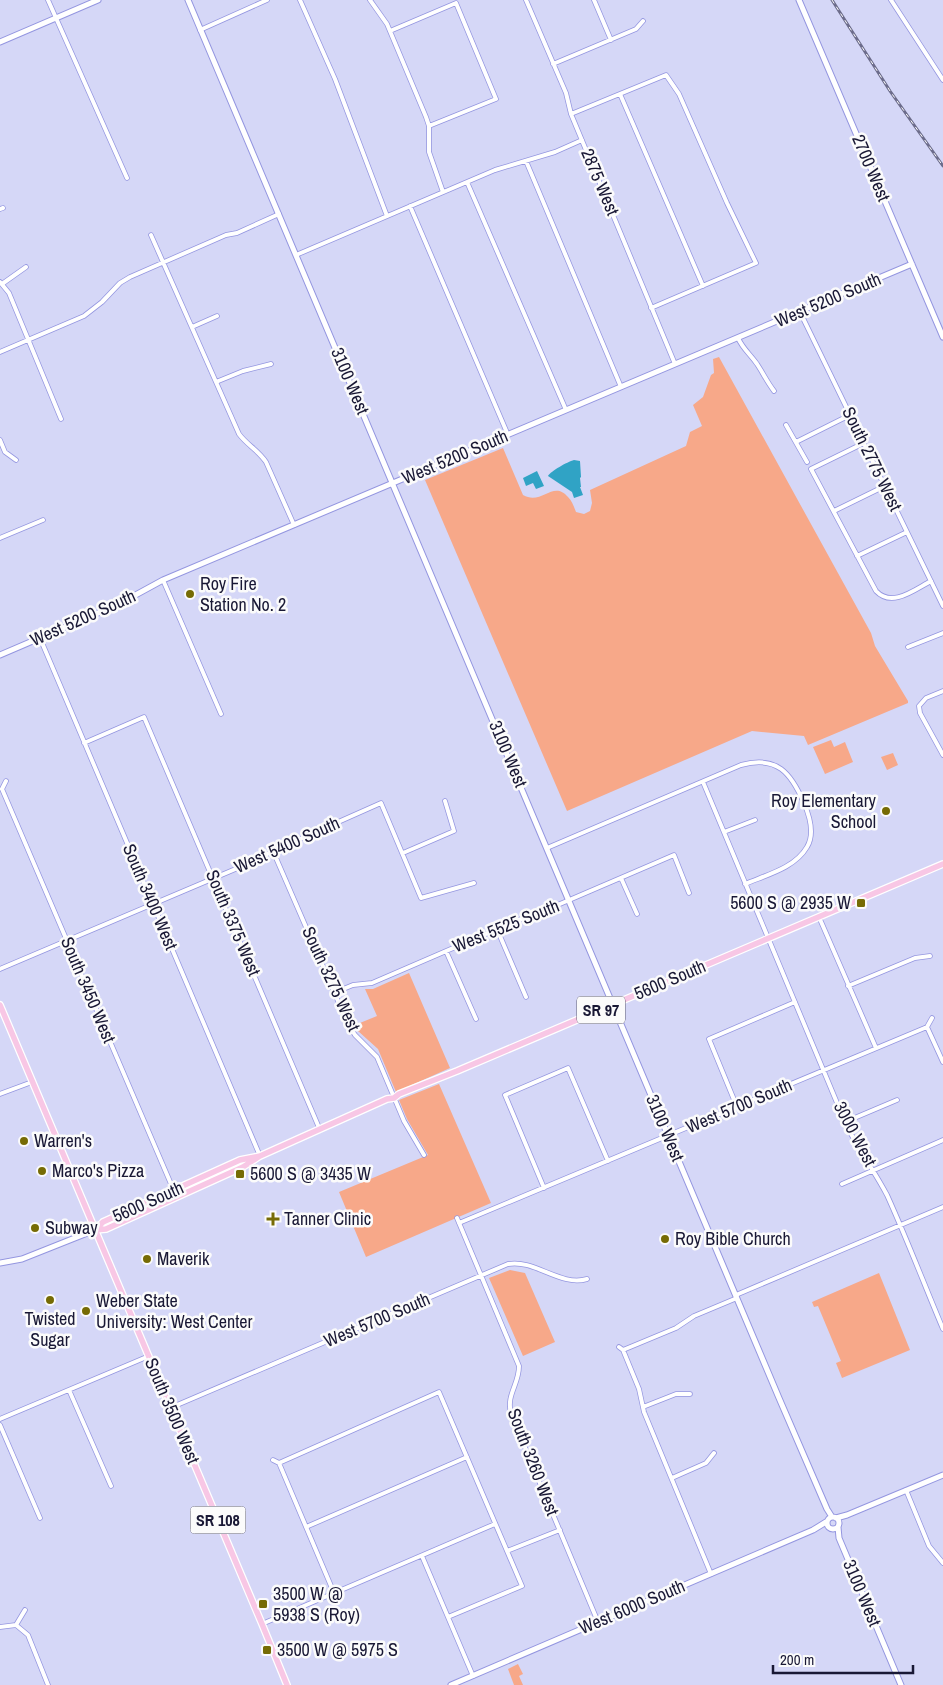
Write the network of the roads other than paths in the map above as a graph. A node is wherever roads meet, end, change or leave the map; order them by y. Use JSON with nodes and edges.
{"nodes":[{"id":1,"x":48,"y":0,"type":"edge"},
{"id":2,"x":98,"y":0,"type":"edge"},
{"id":3,"x":188,"y":0,"type":"edge"},
{"id":4,"x":267,"y":0,"type":"edge"},
{"id":5,"x":300,"y":0,"type":"edge"},
{"id":6,"x":370,"y":0,"type":"edge"},
{"id":7,"x":526,"y":0,"type":"edge"},
{"id":8,"x":594,"y":0,"type":"edge"},
{"id":9,"x":799,"y":0,"type":"edge"},
{"id":10,"x":891,"y":0,"type":"edge"},
{"id":11,"x":457,"y":1,"type":"edge"},
{"id":12,"x":56,"y":18,"type":"junction"},
{"id":13,"x":642,"y":21,"type":"dead end"},
{"id":14,"x":200,"y":30,"type":"junction"},
{"id":15,"x":390,"y":31,"type":"junction"},
{"id":16,"x":611,"y":40,"type":"junction"},
{"id":17,"x":0,"y":42,"type":"edge"},
{"id":18,"x":553,"y":64,"type":"junction"},
{"id":19,"x":943,"y":80,"type":"edge"},
{"id":20,"x":620,"y":94,"type":"junction"},
{"id":21,"x":496,"y":99,"type":"junction"},
{"id":22,"x":502,"y":102,"type":"dead end"},
{"id":23,"x":571,"y":114,"type":"junction"},
{"id":24,"x":428,"y":126,"type":"junction"},
{"id":25,"x":582,"y":140,"type":"junction"},
{"id":26,"x":526,"y":161,"type":"junction"},
{"id":27,"x":127,"y":178,"type":"dead end"},
{"id":28,"x":467,"y":182,"type":"junction"},
{"id":29,"x":443,"y":192,"type":"junction"},
{"id":30,"x":410,"y":206,"type":"junction"},
{"id":31,"x":279,"y":214,"type":"junction"},
{"id":32,"x":387,"y":216,"type":"junction"},
{"id":33,"x":151,"y":235,"type":"dead end"},
{"id":34,"x":296,"y":255,"type":"junction"},
{"id":35,"x":164,"y":262,"type":"junction"},
{"id":36,"x":912,"y":264,"type":"junction"},
{"id":37,"x":26,"y":267,"type":"dead end"},
{"id":38,"x":1,"y":283,"type":"edge"},
{"id":39,"x":703,"y":286,"type":"junction"},
{"id":40,"x":651,"y":308,"type":"junction"},
{"id":41,"x":800,"y":312,"type":"junction"},
{"id":42,"x":218,"y":316,"type":"dead end"},
{"id":43,"x":192,"y":327,"type":"junction"},
{"id":44,"x":943,"y":337,"type":"edge"},
{"id":45,"x":738,"y":338,"type":"junction"},
{"id":46,"x":29,"y":339,"type":"junction"},
{"id":47,"x":0,"y":352,"type":"edge"},
{"id":48,"x":271,"y":364,"type":"dead end"},
{"id":49,"x":675,"y":364,"type":"junction"},
{"id":50,"x":216,"y":382,"type":"junction"},
{"id":51,"x":622,"y":387,"type":"junction"},
{"id":52,"x":774,"y":391,"type":"dead end"},
{"id":53,"x":566,"y":410,"type":"junction"},
{"id":54,"x":850,"y":415,"type":"junction"},
{"id":55,"x":61,"y":419,"type":"dead end"},
{"id":56,"x":786,"y":425,"type":"dead end"},
{"id":57,"x":508,"y":434,"type":"junction"},
{"id":58,"x":0,"y":440,"type":"edge"},
{"id":59,"x":796,"y":442,"type":"junction"},
{"id":60,"x":864,"y":443,"type":"junction"},
{"id":61,"x":16,"y":460,"type":"dead end"},
{"id":62,"x":807,"y":462,"type":"dead end"},
{"id":63,"x":393,"y":483,"type":"junction"},
{"id":64,"x":885,"y":486,"type":"junction"},
{"id":65,"x":834,"y":511,"type":"junction"},
{"id":66,"x":43,"y":520,"type":"dead end"},
{"id":67,"x":294,"y":525,"type":"junction"},
{"id":68,"x":907,"y":532,"type":"junction"},
{"id":69,"x":0,"y":538,"type":"edge"},
{"id":70,"x":857,"y":556,"type":"junction"},
{"id":71,"x":163,"y":580,"type":"junction"},
{"id":72,"x":931,"y":581,"type":"junction"},
{"id":73,"x":943,"y":606,"type":"edge"},
{"id":74,"x":943,"y":633,"type":"edge"},
{"id":75,"x":40,"y":638,"type":"junction"},
{"id":76,"x":908,"y":647,"type":"dead end"},
{"id":77,"x":0,"y":655,"type":"edge"},
{"id":78,"x":943,"y":691,"type":"edge"},
{"id":79,"x":221,"y":714,"type":"dead end"},
{"id":80,"x":84,"y":743,"type":"junction"},
{"id":81,"x":943,"y":755,"type":"edge"},
{"id":82,"x":6,"y":781,"type":"dead end"},
{"id":83,"x":703,"y":782,"type":"junction"},
{"id":84,"x":1,"y":789,"type":"edge"},
{"id":85,"x":444,"y":801,"type":"dead end"},
{"id":86,"x":754,"y":820,"type":"dead end"},
{"id":87,"x":724,"y":832,"type":"junction"},
{"id":88,"x":547,"y":848,"type":"junction"},
{"id":89,"x":273,"y":851,"type":"junction"},
{"id":90,"x":402,"y":853,"type":"junction"},
{"id":91,"x":943,"y":864,"type":"edge"},
{"id":92,"x":214,"y":878,"type":"junction"},
{"id":93,"x":621,"y":878,"type":"junction"},
{"id":94,"x":474,"y":883,"type":"dead end"},
{"id":95,"x":746,"y":884,"type":"junction"},
{"id":96,"x":689,"y":893,"type":"dead end"},
{"id":97,"x":569,"y":900,"type":"junction"},
{"id":98,"x":153,"y":904,"type":"junction"},
{"id":99,"x":637,"y":914,"type":"dead end"},
{"id":100,"x":818,"y":917,"type":"junction"},
{"id":101,"x":497,"y":929,"type":"junction"},
{"id":102,"x":768,"y":938,"type":"junction"},
{"id":103,"x":67,"y":940,"type":"junction"},
{"id":104,"x":446,"y":951,"type":"junction"},
{"id":105,"x":930,"y":956,"type":"dead end"},
{"id":106,"x":0,"y":969,"type":"edge"},
{"id":107,"x":848,"y":986,"type":"junction"},
{"id":108,"x":336,"y":992,"type":"junction"},
{"id":109,"x":526,"y":997,"type":"dead end"},
{"id":110,"x":795,"y":1002,"type":"junction"},
{"id":111,"x":613,"y":1004,"type":"junction"},
{"id":112,"x":0,"y":1005,"type":"edge"},
{"id":113,"x":932,"y":1018,"type":"dead end"},
{"id":114,"x":476,"y":1019,"type":"dead end"},
{"id":115,"x":927,"y":1026,"type":"junction"},
{"id":116,"x":876,"y":1048,"type":"junction"},
{"id":117,"x":942,"y":1059,"type":"edge"},
{"id":118,"x":824,"y":1070,"type":"junction"},
{"id":119,"x":32,"y":1082,"type":"junction"},
{"id":120,"x":0,"y":1094,"type":"edge"},
{"id":121,"x":394,"y":1098,"type":"junction"},
{"id":122,"x":897,"y":1100,"type":"dead end"},
{"id":123,"x":736,"y":1107,"type":"junction"},
{"id":124,"x":845,"y":1122,"type":"junction"},
{"id":125,"x":320,"y":1130,"type":"junction"},
{"id":126,"x":669,"y":1135,"type":"junction"},
{"id":127,"x":943,"y":1140,"type":"edge"},
{"id":128,"x":424,"y":1155,"type":"dead end"},
{"id":129,"x":260,"y":1156,"type":"junction"},
{"id":130,"x":608,"y":1161,"type":"junction"},
{"id":131,"x":874,"y":1171,"type":"junction"},
{"id":132,"x":842,"y":1184,"type":"dead end"},
{"id":133,"x":544,"y":1188,"type":"junction"},
{"id":134,"x":174,"y":1191,"type":"junction"},
{"id":135,"x":943,"y":1207,"type":"edge"},
{"id":136,"x":457,"y":1218,"type":"dead end"},
{"id":137,"x":460,"y":1223,"type":"junction"},
{"id":138,"x":900,"y":1226,"type":"junction"},
{"id":139,"x":95,"y":1230,"type":"junction"},
{"id":140,"x":0,"y":1263,"type":"edge"},
{"id":141,"x":482,"y":1275,"type":"junction"},
{"id":142,"x":587,"y":1279,"type":"dead end"},
{"id":143,"x":737,"y":1296,"type":"junction"},
{"id":144,"x":943,"y":1329,"type":"edge"},
{"id":145,"x":148,"y":1356,"type":"junction"},
{"id":146,"x":69,"y":1390,"type":"junction"},
{"id":147,"x":690,"y":1394,"type":"dead end"},
{"id":148,"x":643,"y":1407,"type":"junction"},
{"id":149,"x":170,"y":1408,"type":"junction"},
{"id":150,"x":0,"y":1419,"type":"edge"},
{"id":151,"x":0,"y":1425,"type":"edge"},
{"id":152,"x":714,"y":1453,"type":"dead end"},
{"id":153,"x":467,"y":1457,"type":"junction"},
{"id":154,"x":273,"y":1460,"type":"dead end"},
{"id":155,"x":279,"y":1463,"type":"junction"},
{"id":156,"x":943,"y":1474,"type":"edge"},
{"id":157,"x":672,"y":1478,"type":"junction"},
{"id":158,"x":111,"y":1486,"type":"dead end"},
{"id":159,"x":906,"y":1490,"type":"junction"},
{"id":160,"x":40,"y":1518,"type":"dead end"},
{"id":161,"x":832,"y":1522,"type":"junction"},
{"id":162,"x":495,"y":1524,"type":"junction"},
{"id":163,"x":306,"y":1527,"type":"junction"},
{"id":164,"x":560,"y":1530,"type":"junction"},
{"id":165,"x":507,"y":1551,"type":"junction"},
{"id":166,"x":422,"y":1556,"type":"junction"},
{"id":167,"x":942,"y":1560,"type":"edge"},
{"id":168,"x":711,"y":1574,"type":"junction"},
{"id":169,"x":334,"y":1593,"type":"junction"},
{"id":170,"x":25,"y":1610,"type":"dead end"},
{"id":171,"x":448,"y":1618,"type":"junction"},
{"id":172,"x":598,"y":1622,"type":"junction"},
{"id":173,"x":262,"y":1624,"type":"junction"},
{"id":174,"x":16,"y":1625,"type":"junction"},
{"id":175,"x":0,"y":1627,"type":"edge"},
{"id":176,"x":473,"y":1676,"type":"junction"},
{"id":177,"x":48,"y":1685,"type":"edge"},
{"id":178,"x":287,"y":1685,"type":"edge"},
{"id":179,"x":451,"y":1685,"type":"edge"},
{"id":180,"x":901,"y":1685,"type":"edge"}],
"edges":[{"from":1,"to":12,"type":"street"},
{"from":2,"to":12,"type":"street"},
{"from":3,"to":14,"type":"street","name":"3100 West"},
{"from":4,"to":14,"type":"street"},
{"from":5,"to":32,"type":"street"},
{"from":6,"to":15,"type":"street"},
{"from":7,"to":18,"type":"street","name":"2875 West"},
{"from":8,"to":16,"type":"street"},
{"from":9,"to":36,"type":"street","name":"2700 West"},
{"from":10,"to":19,"type":"street"},
{"from":11,"to":15,"type":"street"},
{"from":11,"to":21,"type":"street"},
{"from":12,"to":17,"type":"street"},
{"from":12,"to":27,"type":"street"},
{"from":13,"to":16,"type":"street"},
{"from":14,"to":31,"type":"street","name":"3100 West"},
{"from":15,"to":24,"type":"street"},
{"from":16,"to":18,"type":"street"},
{"from":18,"to":23,"type":"street","name":"2875 West"},
{"from":20,"to":23,"type":"street"},
{"from":20,"to":39,"type":"street"},
{"from":20,"to":39,"type":"street"},
{"from":21,"to":22,"type":"street"},
{"from":21,"to":24,"type":"street"},
{"from":23,"to":25,"type":"street","name":"2875 West"},
{"from":24,"to":29,"type":"street"},
{"from":25,"to":26,"type":"street"},
{"from":25,"to":40,"type":"street","name":"2875 West"},
{"from":26,"to":28,"type":"street"},
{"from":26,"to":51,"type":"street"},
{"from":28,"to":29,"type":"street"},
{"from":28,"to":53,"type":"street"},
{"from":29,"to":30,"type":"street"},
{"from":30,"to":32,"type":"street"},
{"from":30,"to":57,"type":"street"},
{"from":31,"to":34,"type":"street","name":"3100 West"},
{"from":31,"to":35,"type":"street"},
{"from":32,"to":34,"type":"street"},
{"from":33,"to":35,"type":"street"},
{"from":34,"to":63,"type":"street","name":"3100 West"},
{"from":35,"to":43,"type":"street"},
{"from":35,"to":46,"type":"street"},
{"from":36,"to":41,"type":"street","name":"West 5200 South"},
{"from":36,"to":44,"type":"street","name":"2700 West"},
{"from":37,"to":38,"type":"street"},
{"from":38,"to":46,"type":"street"},
{"from":39,"to":40,"type":"street"},
{"from":40,"to":49,"type":"street","name":"2875 West"},
{"from":41,"to":45,"type":"street","name":"West 5200 South"},
{"from":41,"to":54,"type":"street","name":"South 2775 West"},
{"from":42,"to":43,"type":"street"},
{"from":43,"to":50,"type":"street"},
{"from":45,"to":49,"type":"street","name":"West 5200 South"},
{"from":45,"to":52,"type":"street"},
{"from":46,"to":47,"type":"street"},
{"from":46,"to":55,"type":"street"},
{"from":48,"to":50,"type":"street"},
{"from":49,"to":51,"type":"street","name":"West 5200 South"},
{"from":50,"to":67,"type":"street"},
{"from":51,"to":53,"type":"street","name":"West 5200 South"},
{"from":53,"to":57,"type":"street","name":"West 5200 South"},
{"from":54,"to":59,"type":"street"},
{"from":54,"to":60,"type":"street","name":"South 2775 West"},
{"from":56,"to":59,"type":"street"},
{"from":57,"to":63,"type":"street","name":"West 5200 South"},
{"from":58,"to":61,"type":"street"},
{"from":59,"to":62,"type":"street"},
{"from":60,"to":64,"type":"street","name":"South 2775 West"},
{"from":60,"to":65,"type":"street"},
{"from":63,"to":67,"type":"street","name":"West 5200 South"},
{"from":63,"to":88,"type":"street","name":"3100 West"},
{"from":64,"to":65,"type":"street"},
{"from":64,"to":68,"type":"street","name":"South 2775 West"},
{"from":65,"to":70,"type":"street"},
{"from":66,"to":69,"type":"street"},
{"from":67,"to":71,"type":"street","name":"West 5200 South"},
{"from":68,"to":70,"type":"street"},
{"from":68,"to":72,"type":"street","name":"South 2775 West"},
{"from":70,"to":72,"type":"street"},
{"from":71,"to":75,"type":"street","name":"West 5200 South"},
{"from":71,"to":79,"type":"street"},
{"from":72,"to":73,"type":"street","name":"South 2775 West"},
{"from":74,"to":76,"type":"street"},
{"from":75,"to":77,"type":"street","name":"West 5200 South"},
{"from":75,"to":80,"type":"street","name":"South 3400 West"},
{"from":78,"to":81,"type":"street"},
{"from":80,"to":92,"type":"street","name":"South 3375 West"},
{"from":80,"to":98,"type":"street","name":"South 3400 West"},
{"from":82,"to":84,"type":"street"},
{"from":83,"to":87,"type":"street","name":"3000 West"},
{"from":83,"to":88,"type":"street"},
{"from":83,"to":95,"type":"street"},
{"from":84,"to":103,"type":"street","name":"South 3450 West"},
{"from":85,"to":90,"type":"street"},
{"from":86,"to":87,"type":"street"},
{"from":87,"to":95,"type":"street","name":"3000 West"},
{"from":88,"to":97,"type":"street","name":"3100 West"},
{"from":89,"to":90,"type":"street","name":"West 5400 South"},
{"from":89,"to":92,"type":"street","name":"West 5400 South"},
{"from":89,"to":108,"type":"street","name":"South 3275 West"},
{"from":90,"to":94,"type":"street"},
{"from":91,"to":100,"type":"main road","name":"5600 South","number":"SR 97"},
{"from":92,"to":98,"type":"street","name":"West 5400 South"},
{"from":92,"to":125,"type":"street","name":"South 3375 West"},
{"from":93,"to":96,"type":"street","name":"West 5525 South"},
{"from":93,"to":97,"type":"street","name":"West 5525 South"},
{"from":93,"to":99,"type":"street"},
{"from":95,"to":102,"type":"street","name":"3000 West"},
{"from":97,"to":101,"type":"street","name":"West 5525 South"},
{"from":97,"to":111,"type":"street","name":"3100 West"},
{"from":98,"to":103,"type":"street","name":"West 5400 South"},
{"from":98,"to":129,"type":"street","name":"South 3400 West"},
{"from":100,"to":102,"type":"main road","name":"5600 South","number":"SR 97"},
{"from":100,"to":107,"type":"street"},
{"from":101,"to":104,"type":"street","name":"West 5525 South"},
{"from":101,"to":109,"type":"street"},
{"from":102,"to":110,"type":"street","name":"3000 West"},
{"from":102,"to":111,"type":"main road","name":"5600 South","number":"SR 97"},
{"from":103,"to":106,"type":"street","name":"West 5400 South"},
{"from":103,"to":134,"type":"street","name":"South 3450 West"},
{"from":104,"to":108,"type":"street","name":"West 5525 South"},
{"from":104,"to":114,"type":"street"},
{"from":105,"to":107,"type":"street"},
{"from":107,"to":116,"type":"street"},
{"from":108,"to":121,"type":"street","name":"South 3275 West"},
{"from":110,"to":118,"type":"street","name":"3000 West"},
{"from":110,"to":123,"type":"street"},
{"from":111,"to":121,"type":"main road","name":"5600 South","number":"SR 97"},
{"from":111,"to":126,"type":"street","name":"3100 West"},
{"from":112,"to":119,"type":"main road","number":"SR 108"},
{"from":113,"to":115,"type":"street"},
{"from":115,"to":116,"type":"street","name":"West 5700 South"},
{"from":115,"to":117,"type":"street"},
{"from":116,"to":118,"type":"street","name":"West 5700 South"},
{"from":118,"to":123,"type":"street","name":"West 5700 South"},
{"from":118,"to":124,"type":"street","name":"3000 West"},
{"from":119,"to":120,"type":"street"},
{"from":119,"to":139,"type":"main road","name":"South 3500 West","number":"SR 108"},
{"from":121,"to":125,"type":"main road","name":"5600 South","number":"SR 97"},
{"from":121,"to":128,"type":"street","name":"South 3275 West"},
{"from":122,"to":124,"type":"street"},
{"from":123,"to":126,"type":"street","name":"West 5700 South"},
{"from":124,"to":131,"type":"street","name":"3000 West"},
{"from":125,"to":129,"type":"main road","name":"5600 South","number":"SR 97"},
{"from":126,"to":130,"type":"street","name":"West 5700 South"},
{"from":126,"to":143,"type":"street","name":"3100 West"},
{"from":127,"to":131,"type":"street"},
{"from":129,"to":134,"type":"main road","name":"5600 South","number":"SR 97"},
{"from":129,"to":139,"type":"main road","name":"5600 South","number":"SR 97"},
{"from":130,"to":133,"type":"street","name":"West 5700 South"},
{"from":130,"to":133,"type":"street"},
{"from":131,"to":132,"type":"street"},
{"from":131,"to":138,"type":"street","name":"3000 West"},
{"from":133,"to":137,"type":"street","name":"West 5700 South"},
{"from":134,"to":139,"type":"main road","name":"5600 South","number":"SR 97"},
{"from":135,"to":138,"type":"street"},
{"from":136,"to":137,"type":"street","name":"South 3260 West"},
{"from":137,"to":141,"type":"street","name":"South 3260 West"},
{"from":138,"to":143,"type":"street"},
{"from":138,"to":144,"type":"street","name":"3000 West"},
{"from":139,"to":140,"type":"street","number":"SR 97"},
{"from":139,"to":145,"type":"main road","name":"South 3500 West","number":"SR 108"},
{"from":141,"to":142,"type":"street","name":"West 5700 South"},
{"from":141,"to":149,"type":"street","name":"West 5700 South"},
{"from":141,"to":164,"type":"street","name":"South 3260 West"},
{"from":143,"to":148,"type":"street"},
{"from":143,"to":161,"type":"street","name":"3100 West"},
{"from":145,"to":146,"type":"street"},
{"from":145,"to":149,"type":"main road","name":"South 3500 West","number":"SR 108"},
{"from":146,"to":150,"type":"street"},
{"from":146,"to":158,"type":"street"},
{"from":147,"to":148,"type":"street"},
{"from":148,"to":157,"type":"street"},
{"from":149,"to":173,"type":"main road","name":"South 3500 West","number":"SR 108"},
{"from":151,"to":160,"type":"street"},
{"from":152,"to":157,"type":"street"},
{"from":153,"to":155,"type":"street"},
{"from":153,"to":162,"type":"street"},
{"from":153,"to":163,"type":"street"},
{"from":154,"to":155,"type":"street"},
{"from":155,"to":163,"type":"street"},
{"from":156,"to":159,"type":"street","name":"West 6000 South"},
{"from":157,"to":168,"type":"street"},
{"from":159,"to":161,"type":"street","name":"West 6000 South"},
{"from":159,"to":167,"type":"street"},
{"from":161,"to":168,"type":"street","name":"West 6000 South"},
{"from":161,"to":180,"type":"street","name":"3100 West"},
{"from":162,"to":165,"type":"street"},
{"from":162,"to":166,"type":"street"},
{"from":163,"to":169,"type":"street"},
{"from":164,"to":165,"type":"street"},
{"from":164,"to":172,"type":"street","name":"South 3260 West"},
{"from":165,"to":171,"type":"street"},
{"from":166,"to":169,"type":"street"},
{"from":166,"to":171,"type":"street"},
{"from":168,"to":172,"type":"street","name":"West 6000 South"},
{"from":169,"to":173,"type":"street"},
{"from":170,"to":174,"type":"street"},
{"from":171,"to":176,"type":"street"},
{"from":172,"to":176,"type":"street","name":"West 6000 South"},
{"from":173,"to":178,"type":"main road","name":"South 3500 West","number":"SR 108"},
{"from":174,"to":175,"type":"street"},
{"from":174,"to":177,"type":"street"},
{"from":176,"to":179,"type":"street","name":"West 6000 South"}]}
